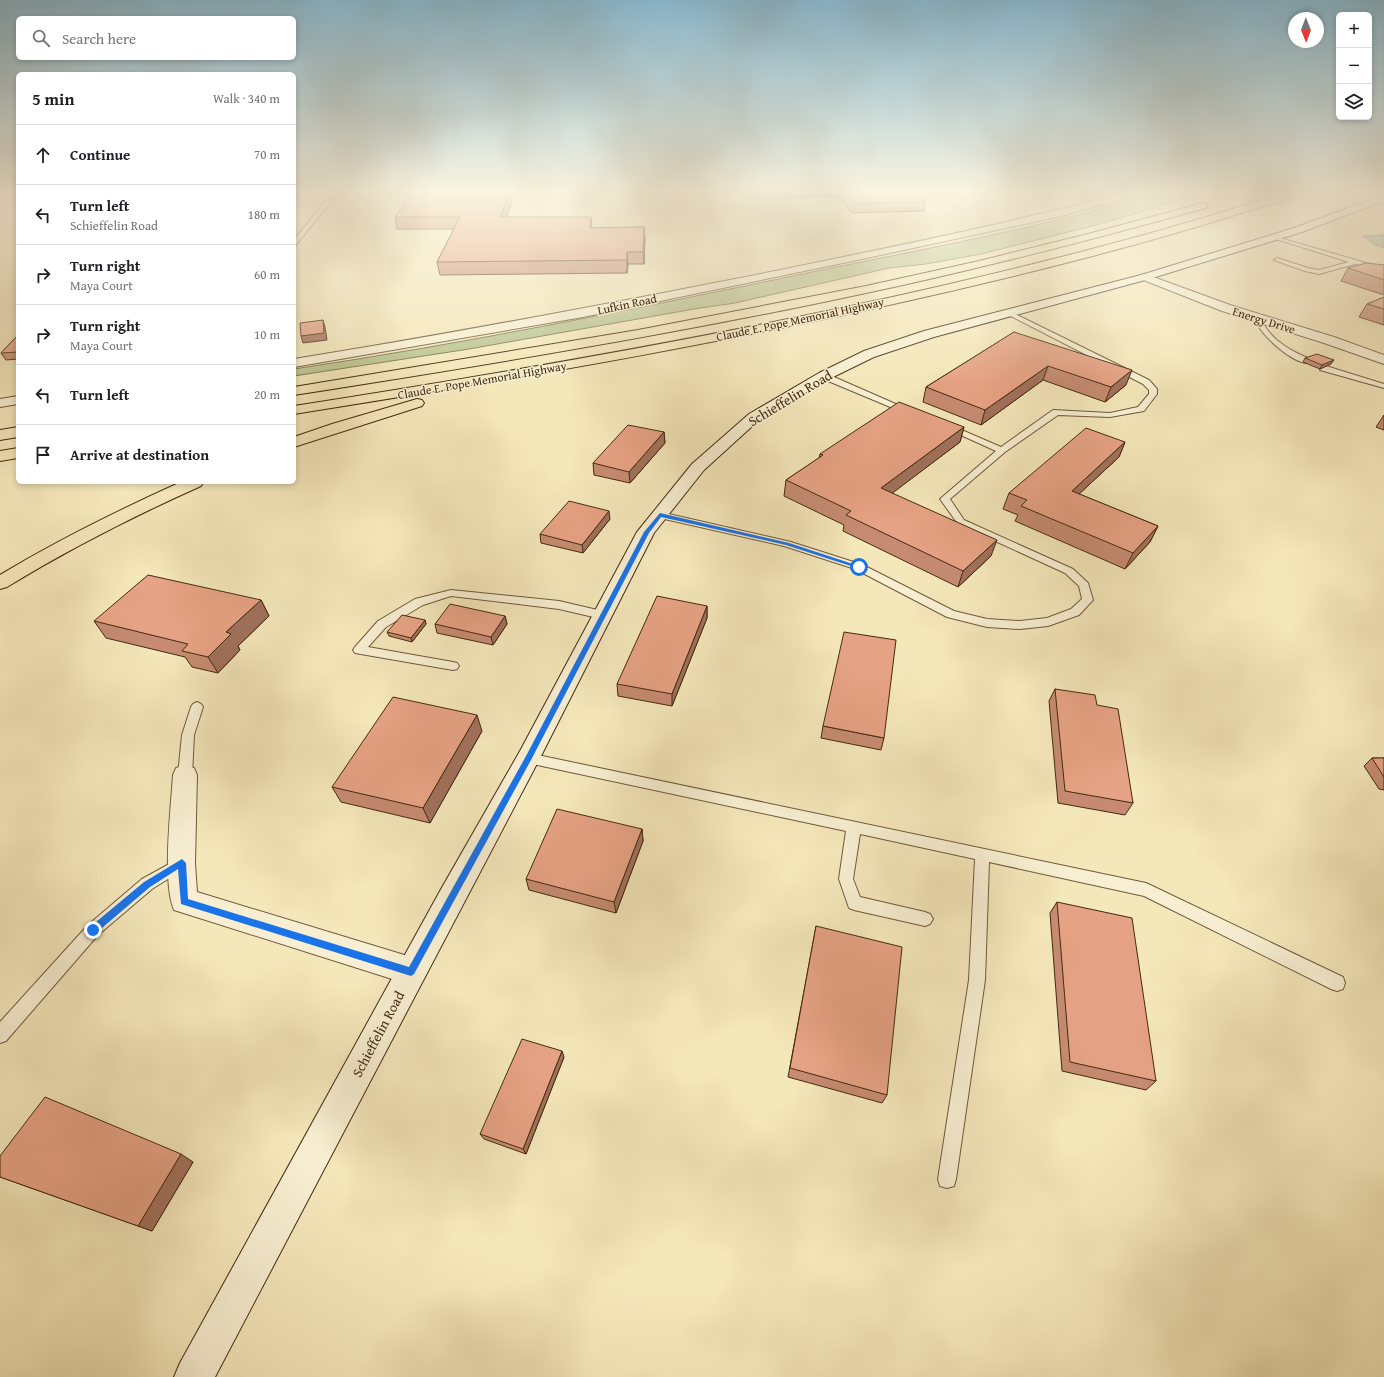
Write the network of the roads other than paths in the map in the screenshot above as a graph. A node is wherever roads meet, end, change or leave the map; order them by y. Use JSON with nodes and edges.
{"nodes":[{"id":1,"x":865,"y":255,"type":"edge"},
{"id":2,"x":1014,"y":255,"type":"edge"},
{"id":3,"x":1080,"y":255,"type":"edge"},
{"id":4,"x":1215,"y":255,"type":"edge"},
{"id":5,"x":1333,"y":255,"type":"edge"},
{"id":6,"x":1277,"y":260,"type":"dead end"},
{"id":7,"x":1355,"y":262,"type":"junction"},
{"id":8,"x":1384,"y":269,"type":"edge"},
{"id":9,"x":1145,"y":277,"type":"junction"},
{"id":10,"x":1009,"y":313,"type":"junction"},
{"id":11,"x":1264,"y":320,"type":"junction"},
{"id":12,"x":1384,"y":360,"type":"edge"},
{"id":13,"x":1307,"y":361,"type":"edge"},
{"id":14,"x":296,"y":362,"type":"edge"},
{"id":15,"x":1324,"y":368,"type":"edge"},
{"id":16,"x":520,"y":374,"type":"junction"},
{"id":17,"x":824,"y":376,"type":"junction"},
{"id":18,"x":1384,"y":386,"type":"edge"},
{"id":19,"x":296,"y":391,"type":"edge"},
{"id":20,"x":16,"y":400,"type":"edge"},
{"id":21,"x":0,"y":403,"type":"edge"},
{"id":22,"x":296,"y":410,"type":"edge"},
{"id":23,"x":921,"y":416,"type":"edge"},
{"id":24,"x":935,"y":422,"type":"edge"},
{"id":25,"x":16,"y":432,"type":"edge"},
{"id":26,"x":0,"y":435,"type":"edge"},
{"id":27,"x":296,"y":441,"type":"edge"},
{"id":28,"x":1002,"y":450,"type":"junction"},
{"id":29,"x":16,"y":453,"type":"edge"},
{"id":30,"x":0,"y":456,"type":"edge"},
{"id":31,"x":190,"y":484,"type":"edge"},
{"id":32,"x":660,"y":515,"type":"junction"},
{"id":33,"x":0,"y":583,"type":"edge"},
{"id":34,"x":602,"y":615,"type":"junction"},
{"id":35,"x":453,"y":666,"type":"dead end"},
{"id":36,"x":197,"y":707,"type":"dead end"},
{"id":37,"x":528,"y":758,"type":"junction"},
{"id":38,"x":185,"y":775,"type":"joint"},
{"id":39,"x":854,"y":827,"type":"junction"},
{"id":40,"x":982,"y":854,"type":"junction"},
{"id":41,"x":182,"y":863,"type":"junction"},
{"id":42,"x":925,"y":919,"type":"dead end"},
{"id":43,"x":411,"y":971,"type":"junction"},
{"id":44,"x":1337,"y":983,"type":"dead end"},
{"id":45,"x":0,"y":1036,"type":"edge"},
{"id":46,"x":947,"y":1179,"type":"dead end"},
{"id":47,"x":194,"y":1377,"type":"edge"}],
"edges":[{"from":1,"to":14,"type":"street","name":"Lufkin Road"},
{"from":2,"to":19,"type":"highway","name":"Claude E. Pope Memorial Highway"},
{"from":3,"to":16,"type":"highway","name":"Claude E. Pope Memorial Highway"},
{"from":4,"to":9,"type":"street","name":"Schieffelin Road"},
{"from":5,"to":7,"type":"lane"},
{"from":6,"to":7,"type":"lane"},
{"from":7,"to":8,"type":"lane"},
{"from":9,"to":10,"type":"street","name":"Schieffelin Road"},
{"from":9,"to":11,"type":"street","name":"Energy Drive"},
{"from":10,"to":17,"type":"street","name":"Schieffelin Road"},
{"from":10,"to":28,"type":"lane"},
{"from":11,"to":12,"type":"street","name":"Energy Drive"},
{"from":11,"to":13,"type":"lane"},
{"from":15,"to":18,"type":"lane"},
{"from":16,"to":22,"type":"highway","name":"Claude E. Pope Memorial Highway"},
{"from":16,"to":27,"type":"highway"},
{"from":17,"to":23,"type":"lane"},
{"from":17,"to":32,"type":"street","name":"Schieffelin Road"},
{"from":20,"to":21,"type":"street"},
{"from":24,"to":28,"type":"lane"},
{"from":25,"to":26,"type":"highway"},
{"from":28,"to":32,"type":"lane"},
{"from":29,"to":30,"type":"highway"},
{"from":31,"to":33,"type":"highway"},
{"from":32,"to":34,"type":"street","name":"Schieffelin Road"},
{"from":34,"to":35,"type":"lane"},
{"from":34,"to":37,"type":"street","name":"Schieffelin Road"},
{"from":36,"to":38,"type":"lane"},
{"from":37,"to":39,"type":"lane"},
{"from":37,"to":43,"type":"street","name":"Schieffelin Road"},
{"from":38,"to":41,"type":"street"},
{"from":39,"to":40,"type":"lane"},
{"from":39,"to":42,"type":"lane"},
{"from":40,"to":44,"type":"lane"},
{"from":40,"to":46,"type":"lane"},
{"from":41,"to":43,"type":"street"},
{"from":41,"to":45,"type":"lane"},
{"from":43,"to":47,"type":"street","name":"Schieffelin Road"}]}
